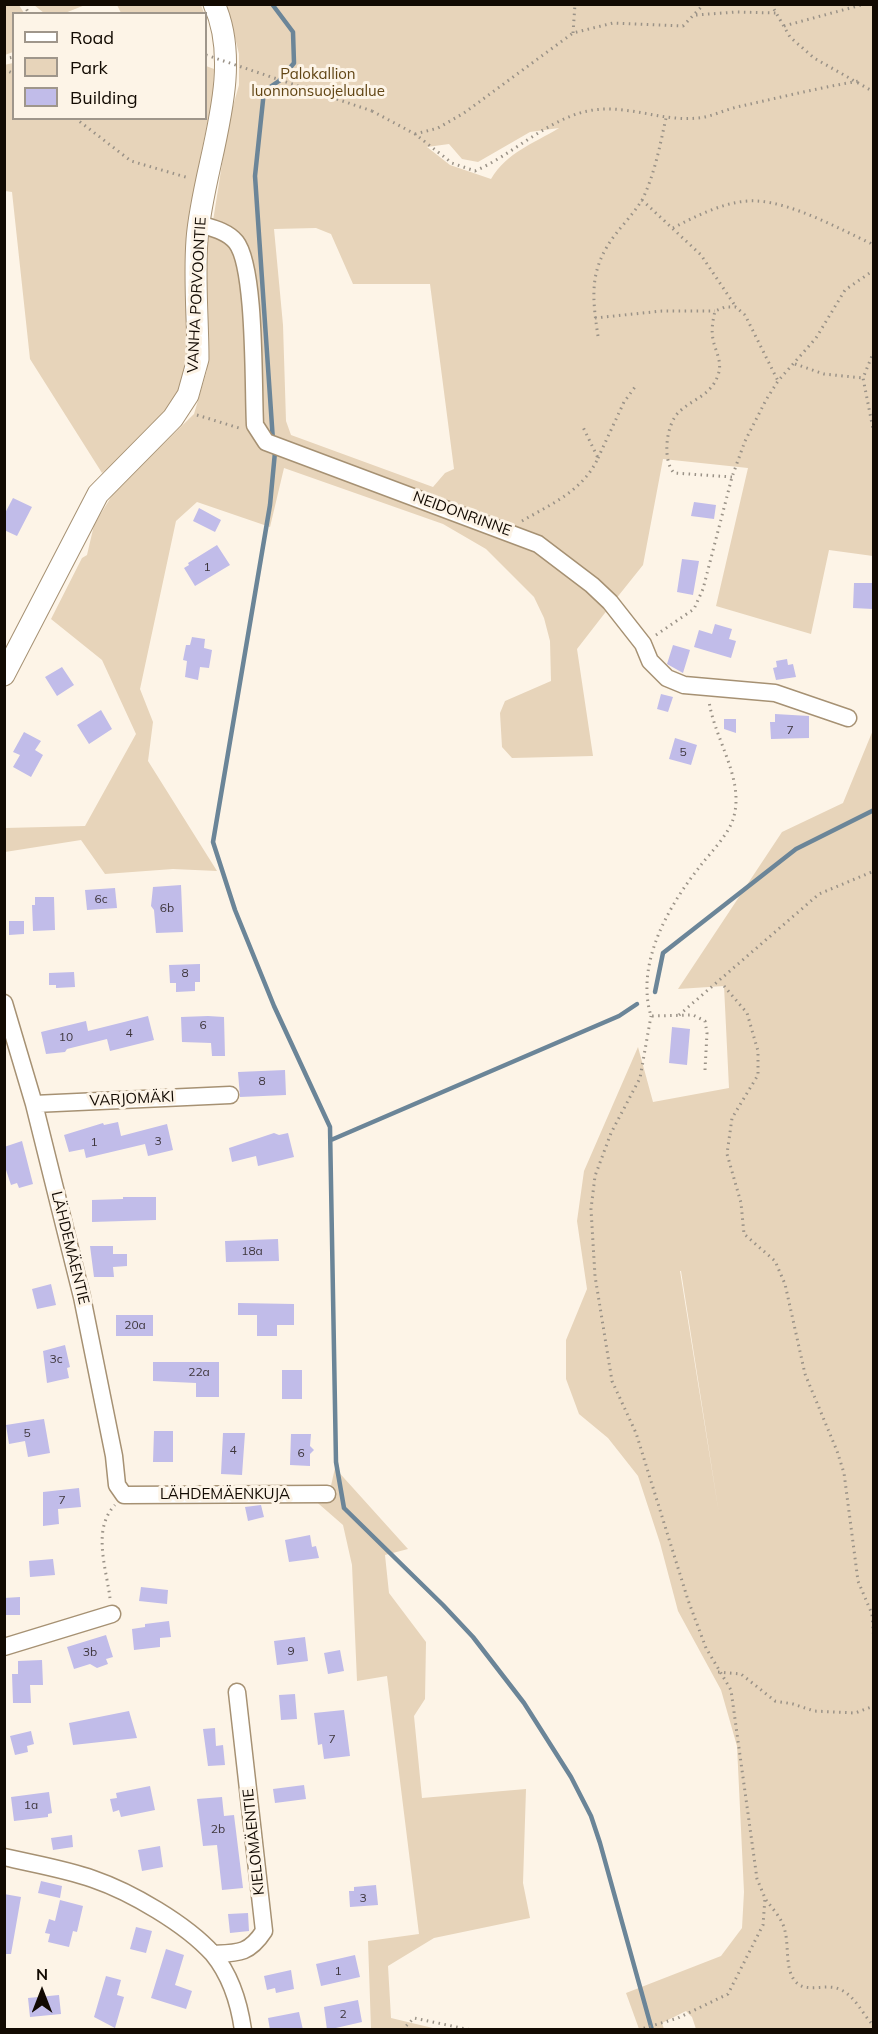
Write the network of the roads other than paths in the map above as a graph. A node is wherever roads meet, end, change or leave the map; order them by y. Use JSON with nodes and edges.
{"nodes":[{"id":1,"x":214,"y":4,"type":"edge"},
{"id":2,"x":199,"y":224,"type":"junction"},
{"id":3,"x":4,"y":675,"type":"edge"},
{"id":4,"x":848,"y":718,"type":"dead end"},
{"id":5,"x":4,"y":1003,"type":"edge"},
{"id":6,"x":230,"y":1095,"type":"dead end"},
{"id":7,"x":34,"y":1104,"type":"junction"},
{"id":8,"x":327,"y":1494,"type":"dead end"},
{"id":9,"x":124,"y":1495,"type":"joint"},
{"id":10,"x":112,"y":1614,"type":"road end"},
{"id":11,"x":4,"y":1647,"type":"edge"},
{"id":12,"x":237,"y":1692,"type":"dead end"},
{"id":13,"x":4,"y":1857,"type":"edge"},
{"id":14,"x":213,"y":1954,"type":"junction"},
{"id":15,"x":243,"y":2030,"type":"edge"}],
"edges":[{"from":1,"to":2,"type":"street","name":"VANHA PORVOONTIE"},
{"from":2,"to":3,"type":"street","name":"VANHA PORVOONTIE"},
{"from":2,"to":4,"type":"street","name":"NEIDONRINNE"},
{"from":5,"to":7,"type":"street","name":"LÄHDEMÄENTIE"},
{"from":6,"to":7,"type":"street","name":"VARJOMÄKI"},
{"from":7,"to":9,"type":"street","name":"LÄHDEMÄENTIE"},
{"from":8,"to":9,"type":"street","name":"LÄHDEMÄENKUJA"},
{"from":10,"to":11,"type":"street"},
{"from":12,"to":14,"type":"street","name":"KIELOMÄENTIE"},
{"from":13,"to":14,"type":"street"},
{"from":14,"to":15,"type":"street"}]}
